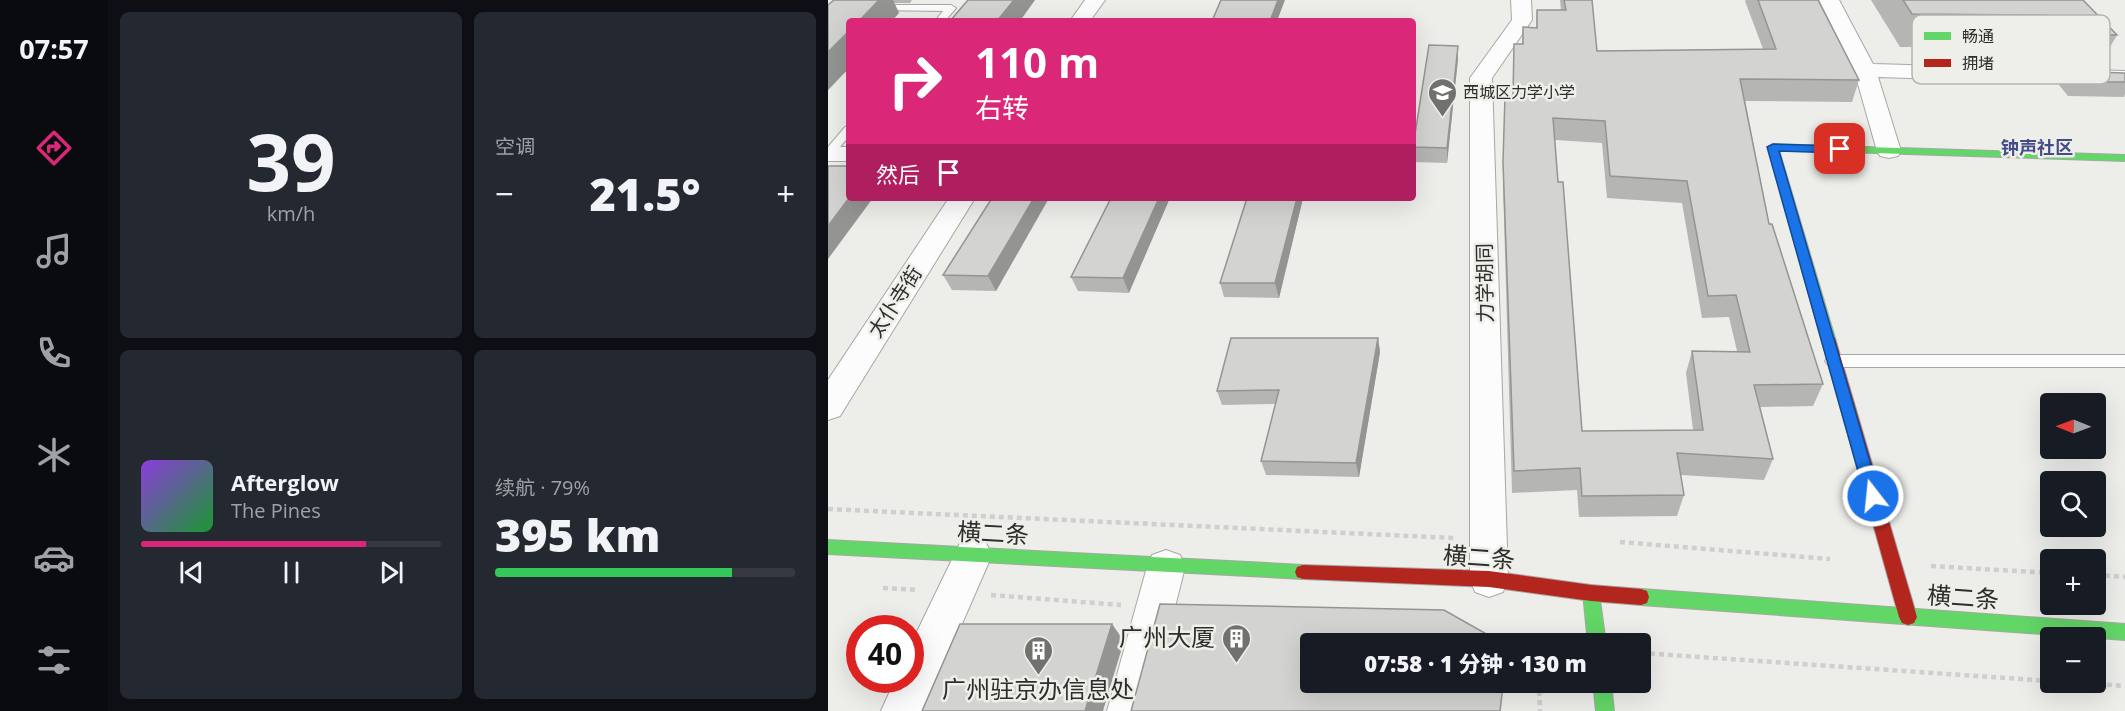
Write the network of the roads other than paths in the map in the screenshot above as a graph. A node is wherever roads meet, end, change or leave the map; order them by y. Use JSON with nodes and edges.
{"nodes":[{"id":1,"x":1095,"y":0,"type":"edge"},
{"id":2,"x":1521,"y":0,"type":"edge"},
{"id":3,"x":1829,"y":0,"type":"edge"},
{"id":4,"x":872,"y":8,"type":"edge"},
{"id":5,"x":943,"y":18,"type":"edge"},
{"id":6,"x":1082,"y":18,"type":"edge"},
{"id":7,"x":1865,"y":70,"type":"junction"},
{"id":8,"x":1912,"y":71,"type":"edge"},
{"id":9,"x":2110,"y":78,"type":"edge"},
{"id":10,"x":2125,"y":78,"type":"edge"},
{"id":11,"x":846,"y":133,"type":"edge"},
{"id":12,"x":1889,"y":151,"type":"junction"},
{"id":13,"x":828,"y":154,"type":"edge"},
{"id":14,"x":846,"y":154,"type":"edge"},
{"id":15,"x":2125,"y":158,"type":"edge"},
{"id":16,"x":960,"y":201,"type":"edge"},
{"id":17,"x":1833,"y":361,"type":"junction"},
{"id":18,"x":2125,"y":361,"type":"edge"},
{"id":19,"x":828,"y":407,"type":"edge"},
{"id":20,"x":828,"y":547,"type":"edge"},
{"id":21,"x":973,"y":555,"type":"junction"},
{"id":22,"x":1166,"y":567,"type":"junction"},
{"id":23,"x":1489,"y":579,"type":"junction"},
{"id":24,"x":1591,"y":592,"type":"junction"},
{"id":25,"x":1908,"y":617,"type":"junction"},
{"id":26,"x":2125,"y":632,"type":"edge"},
{"id":27,"x":1596,"y":633,"type":"edge"},
{"id":28,"x":1603,"y":693,"type":"edge"},
{"id":29,"x":902,"y":711,"type":"edge"},
{"id":30,"x":1128,"y":711,"type":"edge"},
{"id":31,"x":1605,"y":711,"type":"edge"}],
"edges":[{"from":1,"to":6,"type":"street"},
{"from":2,"to":23,"type":"street","name":"力学胡同"},
{"from":3,"to":7,"type":"street"},
{"from":4,"to":5,"type":"lane"},
{"from":7,"to":8,"type":"street"},
{"from":7,"to":12,"type":"street"},
{"from":9,"to":10,"type":"street"},
{"from":11,"to":13,"type":"lane"},
{"from":12,"to":15,"type":"street"},
{"from":12,"to":17,"type":"street"},
{"from":13,"to":14,"type":"street"},
{"from":16,"to":19,"type":"street","name":"太仆寺街"},
{"from":17,"to":18,"type":"lane"},
{"from":17,"to":25,"type":"street"},
{"from":20,"to":21,"type":"street","name":"横二条"},
{"from":21,"to":22,"type":"street","name":"横二条"},
{"from":21,"to":29,"type":"street"},
{"from":22,"to":23,"type":"street","name":"横二条"},
{"from":22,"to":30,"type":"street"},
{"from":23,"to":24,"type":"street","name":"横二条"},
{"from":24,"to":25,"type":"street","name":"横二条"},
{"from":24,"to":27,"type":"street"},
{"from":25,"to":26,"type":"street","name":"横二条"},
{"from":28,"to":31,"type":"street"}]}
